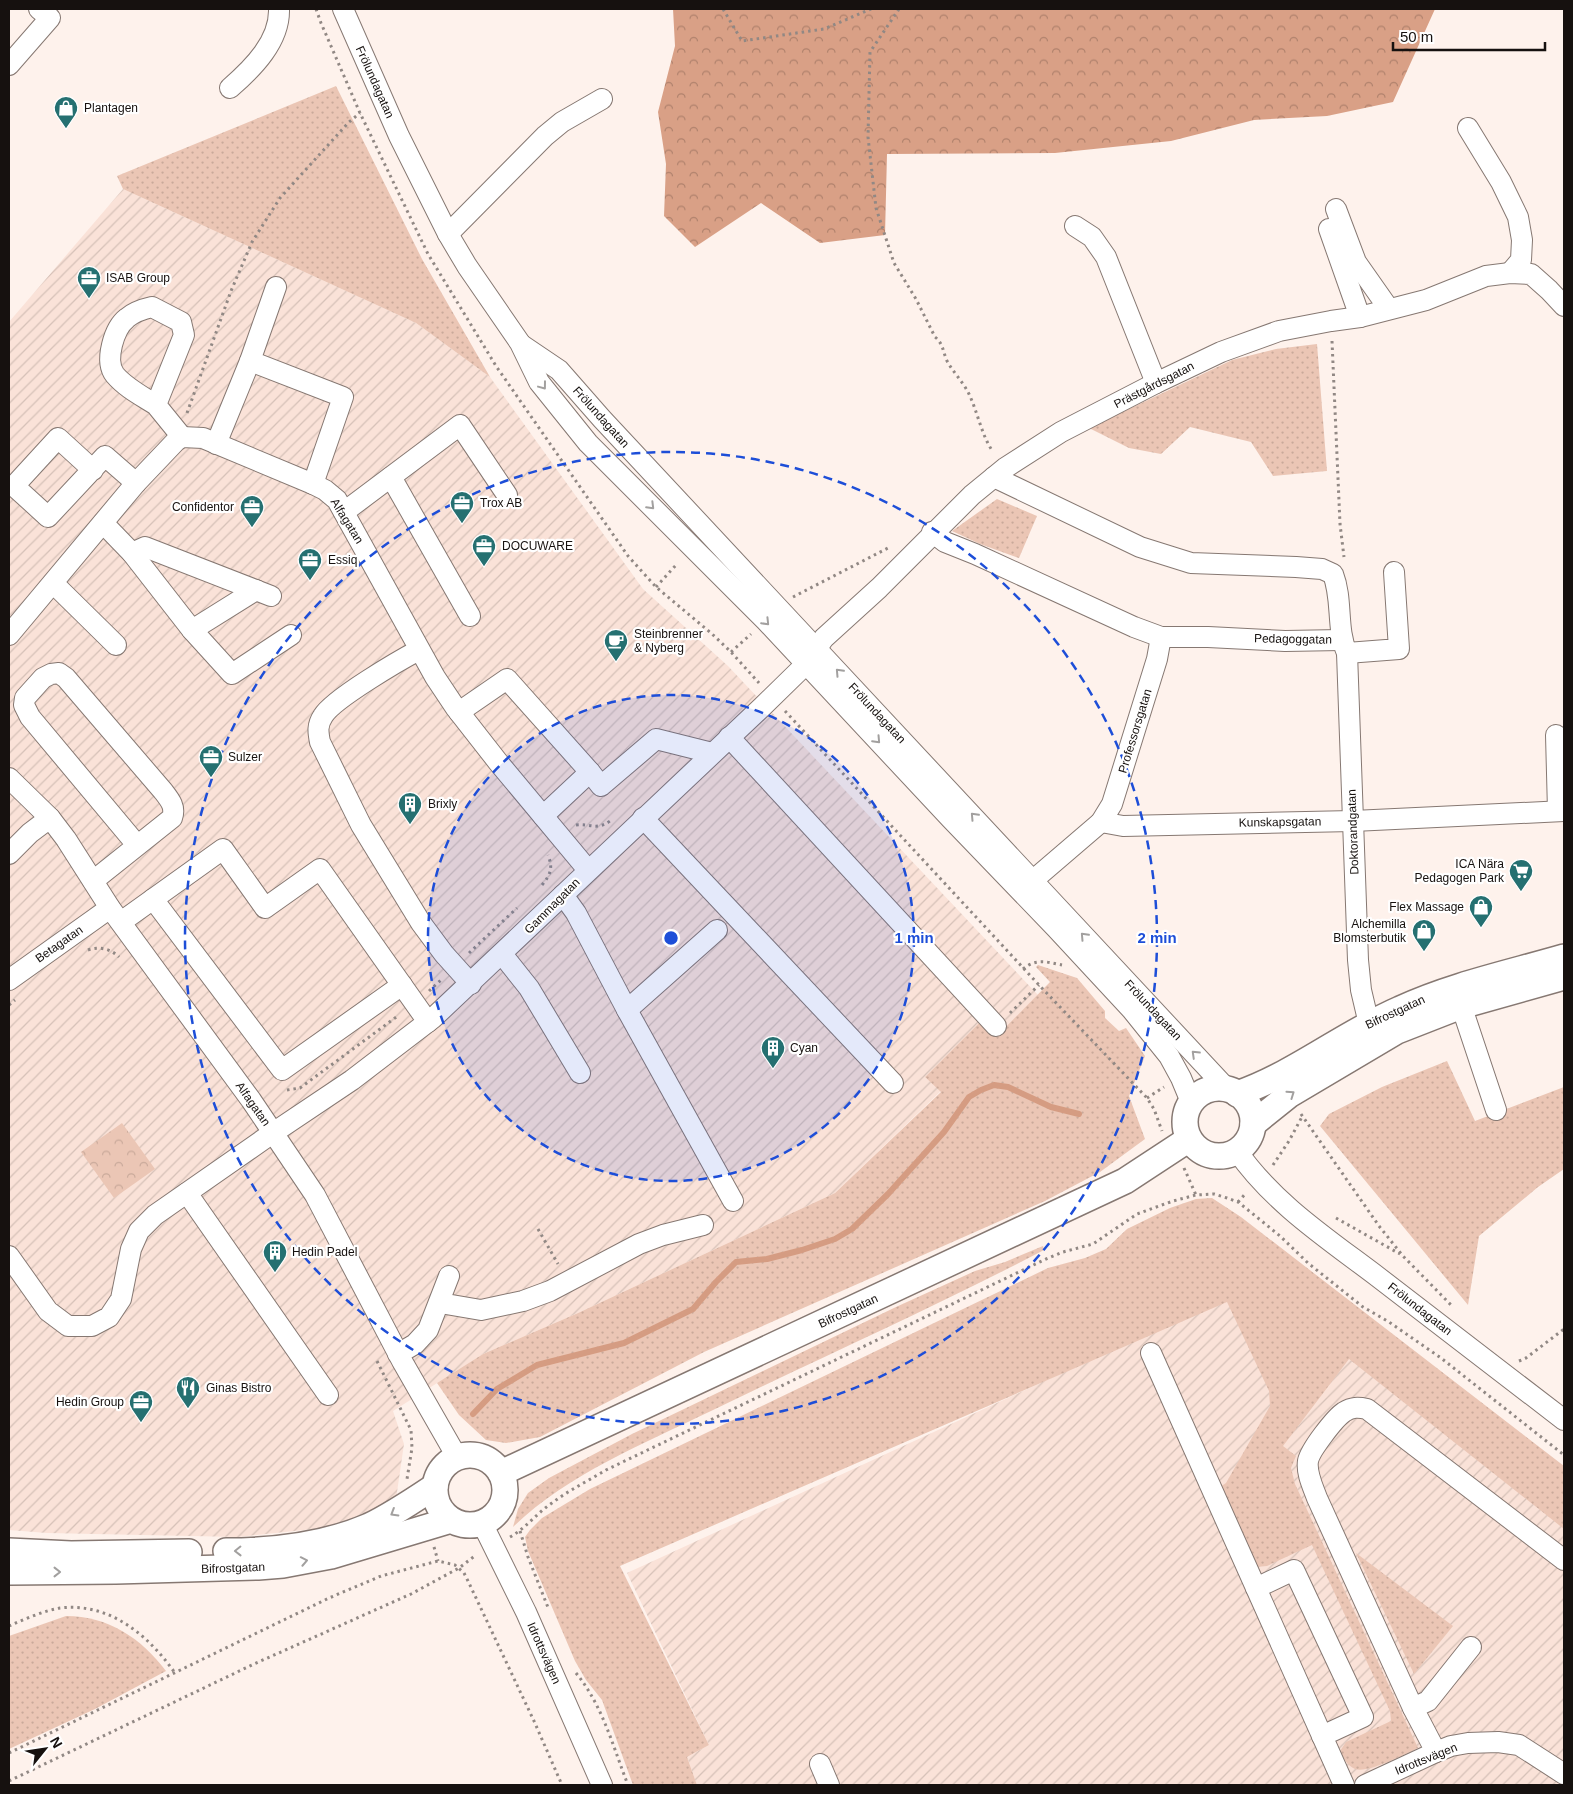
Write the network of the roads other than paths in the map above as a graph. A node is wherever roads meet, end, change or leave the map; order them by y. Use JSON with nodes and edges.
{"nodes":[{"id":1,"x":39,"y":9,"type":"edge"},
{"id":2,"x":279,"y":9,"type":"edge"},
{"id":3,"x":343,"y":9,"type":"edge"},
{"id":4,"x":9,"y":66,"type":"edge"},
{"id":5,"x":230,"y":88,"type":"dead end"},
{"id":6,"x":602,"y":99,"type":"dead end"},
{"id":7,"x":1468,"y":128,"type":"dead end"},
{"id":8,"x":1336,"y":209,"type":"dead end"},
{"id":9,"x":1075,"y":226,"type":"dead end"},
{"id":10,"x":1329,"y":228,"type":"dead end"},
{"id":11,"x":448,"y":234,"type":"junction"},
{"id":12,"x":1510,"y":273,"type":"junction"},
{"id":13,"x":276,"y":287,"type":"dead end"},
{"id":14,"x":1564,"y":306,"type":"edge"},
{"id":15,"x":1389,"y":309,"type":"junction"},
{"id":16,"x":1360,"y":317,"type":"junction"},
{"id":17,"x":520,"y":343,"type":"junction"},
{"id":18,"x":250,"y":361,"type":"junction"},
{"id":19,"x":1156,"y":383,"type":"junction"},
{"id":20,"x":156,"y":405,"type":"junction"},
{"id":21,"x":182,"y":437,"type":"junction"},
{"id":22,"x":216,"y":444,"type":"junction"},
{"id":23,"x":93,"y":470,"type":"dead end"},
{"id":24,"x":1000,"y":473,"type":"junction"},
{"id":25,"x":391,"y":477,"type":"junction"},
{"id":26,"x":136,"y":484,"type":"junction"},
{"id":27,"x":313,"y":484,"type":"junction"},
{"id":28,"x":507,"y":495,"type":"dead end"},
{"id":29,"x":344,"y":512,"type":"junction"},
{"id":30,"x":103,"y":523,"type":"junction"},
{"id":31,"x":932,"y":532,"type":"junction"},
{"id":32,"x":132,"y":553,"type":"junction"},
{"id":33,"x":1394,"y":572,"type":"dead end"},
{"id":34,"x":53,"y":583,"type":"junction"},
{"id":35,"x":773,"y":615,"type":"junction"},
{"id":36,"x":470,"y":616,"type":"dead end"},
{"id":37,"x":192,"y":630,"type":"junction"},
{"id":38,"x":9,"y":635,"type":"edge"},
{"id":39,"x":290,"y":635,"type":"dead end"},
{"id":40,"x":1161,"y":637,"type":"junction"},
{"id":41,"x":116,"y":645,"type":"dead end"},
{"id":42,"x":1344,"y":646,"type":"junction"},
{"id":43,"x":419,"y":650,"type":"junction"},
{"id":44,"x":811,"y":656,"type":"junction"},
{"id":45,"x":459,"y":712,"type":"junction"},
{"id":46,"x":1556,"y":735,"type":"dead end"},
{"id":47,"x":729,"y":737,"type":"junction"},
{"id":48,"x":712,"y":753,"type":"junction"},
{"id":49,"x":590,"y":772,"type":"junction"},
{"id":50,"x":9,"y":778,"type":"edge"},
{"id":51,"x":1561,"y":811,"type":"edge"},
{"id":52,"x":543,"y":816,"type":"junction"},
{"id":53,"x":50,"y":818,"type":"junction"},
{"id":54,"x":643,"y":818,"type":"junction"},
{"id":55,"x":1353,"y":821,"type":"junction"},
{"id":56,"x":1101,"y":822,"type":"junction"},
{"id":57,"x":136,"y":845,"type":"junction"},
{"id":58,"x":9,"y":854,"type":"edge"},
{"id":59,"x":588,"y":870,"type":"junction"},
{"id":60,"x":93,"y":881,"type":"junction"},
{"id":61,"x":1027,"y":886,"type":"junction"},
{"id":62,"x":563,"y":895,"type":"junction"},
{"id":63,"x":153,"y":899,"type":"junction"},
{"id":64,"x":115,"y":915,"type":"junction"},
{"id":65,"x":717,"y":930,"type":"dead end"},
{"id":66,"x":502,"y":954,"type":"junction"},
{"id":67,"x":1564,"y":957,"type":"edge"},
{"id":68,"x":1564,"y":967,"type":"edge"},
{"id":69,"x":1564,"y":976,"type":"edge"},
{"id":70,"x":9,"y":980,"type":"edge"},
{"id":71,"x":470,"y":984,"type":"junction"},
{"id":72,"x":402,"y":985,"type":"junction"},
{"id":73,"x":1458,"y":998,"type":"junction"},
{"id":74,"x":627,"y":1010,"type":"junction"},
{"id":75,"x":428,"y":1022,"type":"junction"},
{"id":76,"x":1369,"y":1024,"type":"junction"},
{"id":77,"x":996,"y":1026,"type":"road end"},
{"id":78,"x":1315,"y":1055,"type":"junction"},
{"id":79,"x":580,"y":1073,"type":"dead end"},
{"id":80,"x":893,"y":1083,"type":"dead end"},
{"id":81,"x":1233,"y":1092,"type":"junction"},
{"id":82,"x":1191,"y":1102,"type":"junction"},
{"id":83,"x":1496,"y":1110,"type":"dead end"},
{"id":84,"x":1252,"y":1124,"type":"junction"},
{"id":85,"x":273,"y":1133,"type":"junction"},
{"id":86,"x":1182,"y":1145,"type":"junction"},
{"id":87,"x":1237,"y":1151,"type":"junction"},
{"id":88,"x":187,"y":1193,"type":"junction"},
{"id":89,"x":733,"y":1201,"type":"dead end"},
{"id":90,"x":703,"y":1225,"type":"dead end"},
{"id":91,"x":9,"y":1256,"type":"edge"},
{"id":92,"x":449,"y":1276,"type":"dead end"},
{"id":93,"x":440,"y":1303,"type":"junction"},
{"id":94,"x":1151,"y":1353,"type":"dead end"},
{"id":95,"x":398,"y":1354,"type":"junction"},
{"id":96,"x":328,"y":1395,"type":"dead end"},
{"id":97,"x":1564,"y":1420,"type":"edge"},
{"id":98,"x":457,"y":1457,"type":"junction"},
{"id":99,"x":501,"y":1473,"type":"junction"},
{"id":100,"x":435,"y":1486,"type":"junction"},
{"id":101,"x":451,"y":1520,"type":"junction"},
{"id":102,"x":482,"y":1523,"type":"junction"},
{"id":103,"x":9,"y":1551,"type":"edge"},
{"id":104,"x":1564,"y":1560,"type":"edge"},
{"id":105,"x":9,"y":1572,"type":"edge"},
{"id":106,"x":1256,"y":1588,"type":"junction"},
{"id":107,"x":1471,"y":1647,"type":"dead end"},
{"id":108,"x":1414,"y":1708,"type":"junction"},
{"id":109,"x":1322,"y":1736,"type":"junction"},
{"id":110,"x":1436,"y":1752,"type":"junction"},
{"id":111,"x":820,"y":1764,"type":"dead end"},
{"id":112,"x":1564,"y":1774,"type":"edge"},
{"id":113,"x":602,"y":1785,"type":"edge"},
{"id":114,"x":829,"y":1785,"type":"edge"},
{"id":115,"x":1344,"y":1785,"type":"edge"},
{"id":116,"x":1365,"y":1785,"type":"edge"}],
"edges":[{"from":1,"to":4,"type":"street"},
{"from":2,"to":5,"type":"street"},
{"from":3,"to":11,"type":"street","name":"Frölundagatan"},
{"from":6,"to":11,"type":"street"},
{"from":7,"to":12,"type":"street"},
{"from":8,"to":15,"type":"street"},
{"from":9,"to":19,"type":"street"},
{"from":10,"to":16,"type":"street"},
{"from":11,"to":17,"type":"street","name":"Frölundagatan"},
{"from":12,"to":14,"type":"street","name":"Prästgårdsgatan"},
{"from":12,"to":15,"type":"street","name":"Prästgårdsgatan"},
{"from":13,"to":18,"type":"street"},
{"from":15,"to":16,"type":"street","name":"Prästgårdsgatan"},
{"from":16,"to":19,"type":"street","name":"Prästgårdsgatan"},
{"from":17,"to":35,"type":"street","name":"Frölundagatan"},
{"from":17,"to":35,"type":"street","name":"Frölundagatan","one_way":true},
{"from":18,"to":22,"type":"street"},
{"from":18,"to":27,"type":"street"},
{"from":19,"to":24,"type":"street","name":"Prästgårdsgatan"},
{"from":20,"to":20,"type":"street"},
{"from":20,"to":21,"type":"street"},
{"from":21,"to":22,"type":"street","name":"Alfagatan"},
{"from":21,"to":26,"type":"street"},
{"from":22,"to":27,"type":"street","name":"Alfagatan"},
{"from":23,"to":26,"type":"street"},
{"from":24,"to":31,"type":"street","name":"Prästgårdsgatan"},
{"from":24,"to":42,"type":"street","name":"Pedagoggatan"},
{"from":25,"to":28,"type":"street"},
{"from":25,"to":29,"type":"street"},
{"from":25,"to":36,"type":"street"},
{"from":26,"to":30,"type":"street"},
{"from":27,"to":29,"type":"street","name":"Alfagatan"},
{"from":29,"to":43,"type":"street","name":"Alfagatan"},
{"from":30,"to":32,"type":"street"},
{"from":30,"to":34,"type":"street"},
{"from":31,"to":40,"type":"street","name":"Pedagoggatan"},
{"from":31,"to":44,"type":"street","name":"Prästgårdsgatan"},
{"from":32,"to":37,"type":"street"},
{"from":32,"to":37,"type":"street"},
{"from":33,"to":42,"type":"street"},
{"from":34,"to":38,"type":"street"},
{"from":34,"to":41,"type":"street"},
{"from":35,"to":44,"type":"street","name":"Frölundagatan"},
{"from":37,"to":39,"type":"street"},
{"from":40,"to":42,"type":"street","name":"Pedagoggatan"},
{"from":40,"to":56,"type":"street","name":"Professorsgatan"},
{"from":42,"to":55,"type":"street","name":"Doktorandgatan"},
{"from":43,"to":45,"type":"street","name":"Alfagatan"},
{"from":43,"to":71,"type":"street"},
{"from":44,"to":47,"type":"street","name":"Gammagatan"},
{"from":44,"to":61,"type":"street","name":"Frölundagatan"},
{"from":45,"to":49,"type":"street"},
{"from":45,"to":52,"type":"street","name":"Alfagatan"},
{"from":46,"to":51,"type":"street"},
{"from":47,"to":48,"type":"street","name":"Gammagatan"},
{"from":47,"to":77,"type":"street"},
{"from":48,"to":49,"type":"street"},
{"from":48,"to":54,"type":"street","name":"Gammagatan"},
{"from":49,"to":52,"type":"street"},
{"from":50,"to":53,"type":"street","name":"Alfagatan"},
{"from":51,"to":55,"type":"street","name":"Kunskapsgatan"},
{"from":52,"to":59,"type":"street","name":"Alfagatan"},
{"from":53,"to":58,"type":"street"},
{"from":53,"to":60,"type":"street","name":"Alfagatan"},
{"from":54,"to":59,"type":"street","name":"Gammagatan"},
{"from":54,"to":80,"type":"street"},
{"from":55,"to":56,"type":"street","name":"Kunskapsgatan"},
{"from":55,"to":76,"type":"street","name":"Doktorandgatan"},
{"from":56,"to":61,"type":"street"},
{"from":57,"to":57,"type":"street"},
{"from":57,"to":60,"type":"street"},
{"from":59,"to":62,"type":"street","name":"Gammagatan"},
{"from":60,"to":64,"type":"street","name":"Alfagatan"},
{"from":81,"to":61,"type":"street","name":"Frölundagatan","one_way":true},
{"from":61,"to":82,"type":"street","name":"Frölundagatan"},
{"from":62,"to":66,"type":"street","name":"Gammagatan"},
{"from":62,"to":74,"type":"street"},
{"from":63,"to":64,"type":"street","name":"Betagatan"},
{"from":63,"to":72,"type":"street"},
{"from":63,"to":72,"type":"street","name":"Betagatan"},
{"from":64,"to":70,"type":"street","name":"Betagatan"},
{"from":64,"to":85,"type":"street","name":"Alfagatan"},
{"from":65,"to":74,"type":"street"},
{"from":66,"to":71,"type":"street","name":"Gammagatan"},
{"from":66,"to":79,"type":"street"},
{"from":67,"to":73,"type":"main road","name":"Bifrostgatan"},
{"from":68,"to":73,"type":"street"},
{"from":69,"to":73,"type":"main road","name":"Bifrostgatan"},
{"from":71,"to":75,"type":"street","name":"Gammagatan"},
{"from":72,"to":75,"type":"street"},
{"from":73,"to":76,"type":"main road","name":"Bifrostgatan"},
{"from":73,"to":78,"type":"street"},
{"from":73,"to":83,"type":"street"},
{"from":84,"to":73,"type":"main road","name":"Bifrostgatan","one_way":true},
{"from":74,"to":89,"type":"street"},
{"from":75,"to":85,"type":"street","name":"Gammagatan"},
{"from":76,"to":78,"type":"main road","name":"Bifrostgatan"},
{"from":78,"to":81,"type":"main road","name":"Bifrostgatan"},
{"from":81,"to":82,"type":"main road","name":"Bifrostgatan"},
{"from":81,"to":84,"type":"main road"},
{"from":82,"to":86,"type":"main road"},
{"from":84,"to":87,"type":"main road","name":"Bifrostgatan"},
{"from":85,"to":88,"type":"street","name":"Gammagatan"},
{"from":85,"to":95,"type":"street","name":"Alfagatan"},
{"from":86,"to":87,"type":"main road"},
{"from":86,"to":99,"type":"main road","name":"Bifrostgatan"},
{"from":87,"to":97,"type":"street","name":"Frölundagatan"},
{"from":88,"to":91,"type":"street","name":"Gammagatan"},
{"from":88,"to":96,"type":"street"},
{"from":90,"to":93,"type":"street"},
{"from":92,"to":93,"type":"street"},
{"from":93,"to":95,"type":"street"},
{"from":94,"to":106,"type":"street"},
{"from":95,"to":98,"type":"street","name":"Alfagatan"},
{"from":98,"to":99,"type":"main road"},
{"from":98,"to":100,"type":"main road","name":"Bifrostgatan"},
{"from":99,"to":102,"type":"main road"},
{"from":100,"to":101,"type":"main road"},
{"from":100,"to":103,"type":"main road","name":"Bifrostgatan","one_way":true},
{"from":101,"to":102,"type":"main road","name":"Bifrostgatan"},
{"from":105,"to":101,"type":"main road","name":"Bifrostgatan","one_way":true},
{"from":102,"to":113,"type":"street","name":"Idrottsvägen"},
{"from":104,"to":108,"type":"street"},
{"from":106,"to":109,"type":"street"},
{"from":106,"to":109,"type":"street"},
{"from":107,"to":108,"type":"street"},
{"from":108,"to":110,"type":"street"},
{"from":109,"to":115,"type":"street"},
{"from":110,"to":112,"type":"street","name":"Idrottsvägen"},
{"from":110,"to":116,"type":"street","name":"Idrottsvägen"},
{"from":111,"to":114,"type":"street"}]}
